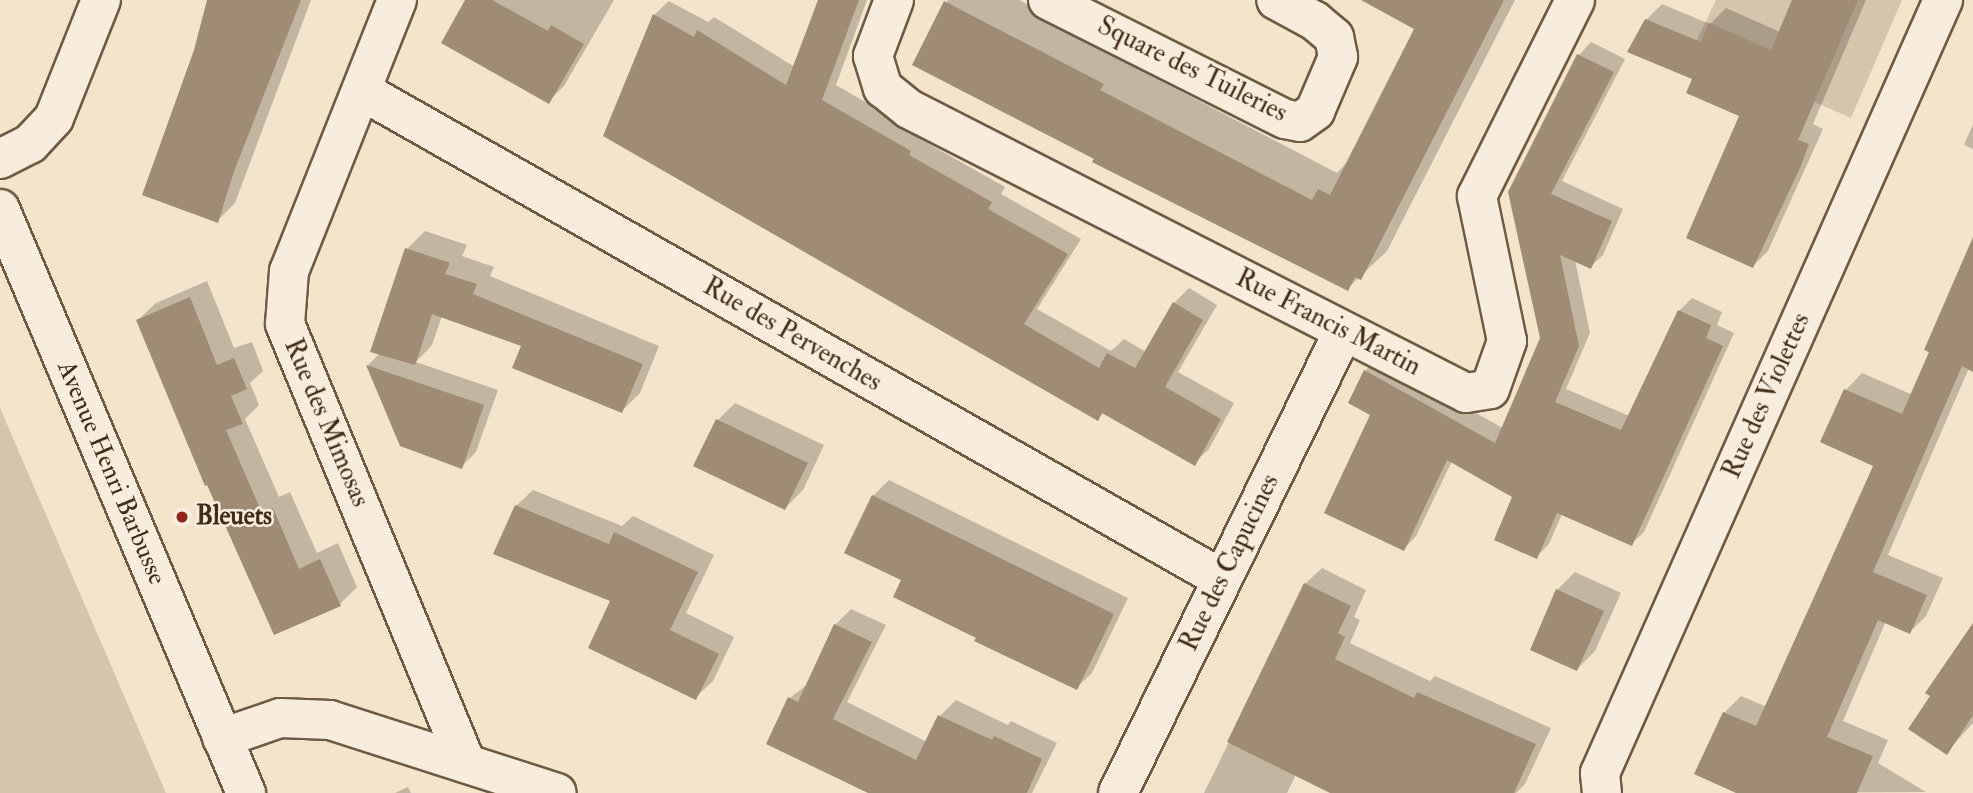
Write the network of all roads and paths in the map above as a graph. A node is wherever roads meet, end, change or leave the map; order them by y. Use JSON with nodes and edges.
{"nodes":[{"id":1,"x":102,"y":0,"type":"edge"},
{"id":2,"x":397,"y":0,"type":"edge"},
{"id":3,"x":894,"y":0,"type":"edge"},
{"id":4,"x":1048,"y":0,"type":"edge"},
{"id":5,"x":1276,"y":0,"type":"edge"},
{"id":6,"x":1575,"y":0,"type":"edge"},
{"id":7,"x":1943,"y":0,"type":"edge"},
{"id":8,"x":362,"y":90,"type":"junction"},
{"id":9,"x":0,"y":159,"type":"edge"},
{"id":10,"x":0,"y":209,"type":"edge"},
{"id":11,"x":1343,"y":332,"type":"junction"},
{"id":12,"x":1222,"y":579,"type":"junction"},
{"id":13,"x":222,"y":738,"type":"junction"},
{"id":14,"x":466,"y":763,"type":"junction"},
{"id":15,"x":246,"y":793,"type":"edge"},
{"id":16,"x":557,"y":793,"type":"edge"},
{"id":17,"x":1118,"y":793,"type":"edge"},
{"id":18,"x":1602,"y":793,"type":"edge"}],
"edges":[{"from":1,"to":9,"type":"street"},
{"from":2,"to":8,"type":"street","name":"Rue des Mimosas"},
{"from":3,"to":11,"type":"street","name":"Rue Francis Martin"},
{"from":4,"to":5,"type":"street","name":"Square des Tuileries"},
{"from":6,"to":11,"type":"street","name":"Rue Francis Martin"},
{"from":7,"to":18,"type":"street","name":"Rue des Violettes"},
{"from":8,"to":12,"type":"street","name":"Rue des Pervenches"},
{"from":8,"to":14,"type":"street","name":"Rue des Mimosas"},
{"from":10,"to":13,"type":"street","name":"Avenue Henri Barbusse"},
{"from":11,"to":12,"type":"street","name":"Rue des Capucines"},
{"from":12,"to":17,"type":"street","name":"Rue des Capucines"},
{"from":13,"to":14,"type":"street"},
{"from":13,"to":15,"type":"street","name":"Avenue Henri Barbusse"},
{"from":14,"to":16,"type":"street"}]}
